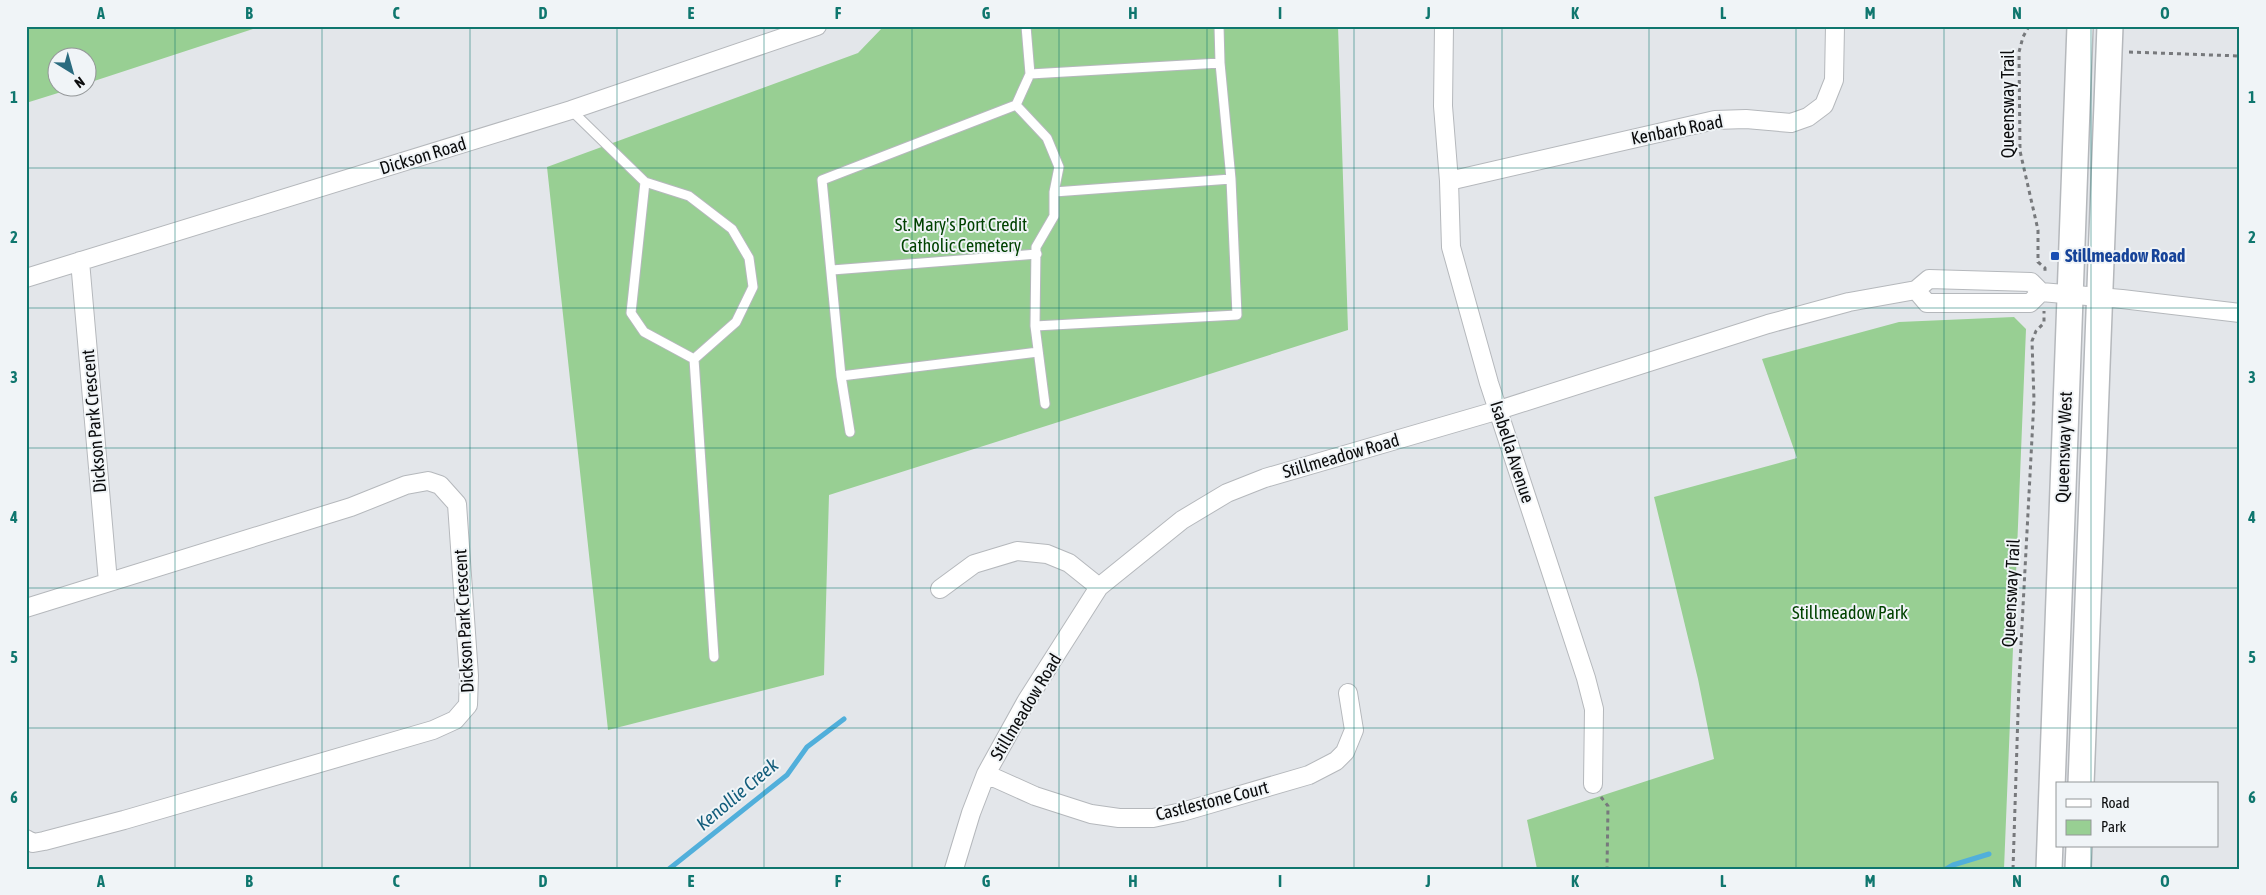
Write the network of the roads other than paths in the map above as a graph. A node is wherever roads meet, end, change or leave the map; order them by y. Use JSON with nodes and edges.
{"nodes":[{"id":1,"x":817,"y":26,"type":"edge"},
{"id":2,"x":1026,"y":26,"type":"edge"},
{"id":3,"x":1219,"y":26,"type":"edge"},
{"id":4,"x":1444,"y":26,"type":"edge"},
{"id":5,"x":1835,"y":26,"type":"edge"},
{"id":6,"x":2080,"y":26,"type":"edge"},
{"id":7,"x":2110,"y":26,"type":"edge"},
{"id":8,"x":1220,"y":63,"type":"junction"},
{"id":9,"x":1030,"y":74,"type":"junction"},
{"id":10,"x":1016,"y":105,"type":"junction"},
{"id":11,"x":571,"y":110,"type":"junction"},
{"id":12,"x":1231,"y":179,"type":"junction"},
{"id":13,"x":1449,"y":181,"type":"junction"},
{"id":14,"x":645,"y":182,"type":"junction"},
{"id":15,"x":1054,"y":192,"type":"junction"},
{"id":16,"x":1037,"y":254,"type":"junction"},
{"id":17,"x":80,"y":261,"type":"junction"},
{"id":18,"x":832,"y":270,"type":"junction"},
{"id":19,"x":26,"y":278,"type":"edge"},
{"id":20,"x":1916,"y":290,"type":"junction"},
{"id":21,"x":2041,"y":292,"type":"junction"},
{"id":22,"x":2070,"y":294,"type":"junction"},
{"id":23,"x":2100,"y":297,"type":"junction"},
{"id":24,"x":2240,"y":312,"type":"edge"},
{"id":25,"x":1035,"y":326,"type":"junction"},
{"id":26,"x":1038,"y":352,"type":"junction"},
{"id":27,"x":694,"y":359,"type":"junction"},
{"id":28,"x":841,"y":376,"type":"junction"},
{"id":29,"x":1045,"y":404,"type":"dead end"},
{"id":30,"x":1499,"y":410,"type":"junction"},
{"id":31,"x":850,"y":432,"type":"dead end"},
{"id":32,"x":108,"y":582,"type":"junction"},
{"id":33,"x":1099,"y":587,"type":"junction"},
{"id":34,"x":940,"y":589,"type":"dead end"},
{"id":35,"x":26,"y":608,"type":"edge"},
{"id":36,"x":714,"y":657,"type":"dead end"},
{"id":37,"x":1348,"y":693,"type":"dead end"},
{"id":38,"x":986,"y":774,"type":"junction"},
{"id":39,"x":2081,"y":782,"type":"edge"},
{"id":40,"x":1593,"y":784,"type":"road end"},
{"id":41,"x":26,"y":839,"type":"edge"},
{"id":42,"x":2079,"y":848,"type":"edge"},
{"id":43,"x":954,"y":869,"type":"edge"},
{"id":44,"x":2049,"y":869,"type":"edge"},
{"id":45,"x":2078,"y":869,"type":"edge"}],
"edges":[{"from":1,"to":11,"type":"street","name":"Dickson Road"},
{"from":2,"to":9,"type":"lane"},
{"from":3,"to":8,"type":"lane"},
{"from":4,"to":13,"type":"street","name":"Isabella Avenue"},
{"from":5,"to":13,"type":"street","name":"Kenbarb Road"},
{"from":6,"to":22,"type":"main road","name":"Queensway West"},
{"from":7,"to":23,"type":"main road","name":"Queensway West"},
{"from":8,"to":9,"type":"lane"},
{"from":8,"to":12,"type":"lane"},
{"from":9,"to":10,"type":"lane"},
{"from":10,"to":15,"type":"lane"},
{"from":10,"to":18,"type":"lane"},
{"from":11,"to":14,"type":"lane"},
{"from":11,"to":17,"type":"street","name":"Dickson Road"},
{"from":12,"to":15,"type":"lane"},
{"from":12,"to":25,"type":"lane"},
{"from":13,"to":30,"type":"street","name":"Isabella Avenue"},
{"from":14,"to":27,"type":"lane"},
{"from":14,"to":27,"type":"lane"},
{"from":15,"to":16,"type":"lane"},
{"from":16,"to":18,"type":"lane"},
{"from":16,"to":25,"type":"lane"},
{"from":17,"to":19,"type":"street","name":"Dickson Road"},
{"from":17,"to":32,"type":"street","name":"Dickson Park Crescent"},
{"from":18,"to":28,"type":"lane"},
{"from":20,"to":21,"type":"street","name":"Stillmeadow Road"},
{"from":20,"to":21,"type":"street"},
{"from":20,"to":30,"type":"street","name":"Stillmeadow Road"},
{"from":21,"to":22,"type":"street","name":"Stillmeadow Road"},
{"from":22,"to":23,"type":"street","name":"Stillmeadow Road"},
{"from":22,"to":44,"type":"main road","name":"Queensway West"},
{"from":23,"to":24,"type":"street","name":"Stillmeadow Road"},
{"from":23,"to":39,"type":"main road","name":"Queensway West"},
{"from":25,"to":26,"type":"lane"},
{"from":26,"to":28,"type":"lane"},
{"from":26,"to":29,"type":"lane"},
{"from":27,"to":36,"type":"lane"},
{"from":28,"to":31,"type":"lane"},
{"from":30,"to":33,"type":"street","name":"Stillmeadow Road"},
{"from":30,"to":40,"type":"street","name":"Isabella Avenue"},
{"from":32,"to":35,"type":"street","name":"Dickson Park Crescent"},
{"from":32,"to":41,"type":"street","name":"Dickson Park Crescent"},
{"from":33,"to":34,"type":"street"},
{"from":33,"to":38,"type":"street","name":"Stillmeadow Road"},
{"from":37,"to":38,"type":"street","name":"Castlestone Court"},
{"from":38,"to":43,"type":"street","name":"Stillmeadow Road"},
{"from":42,"to":45,"type":"main road"}]}
